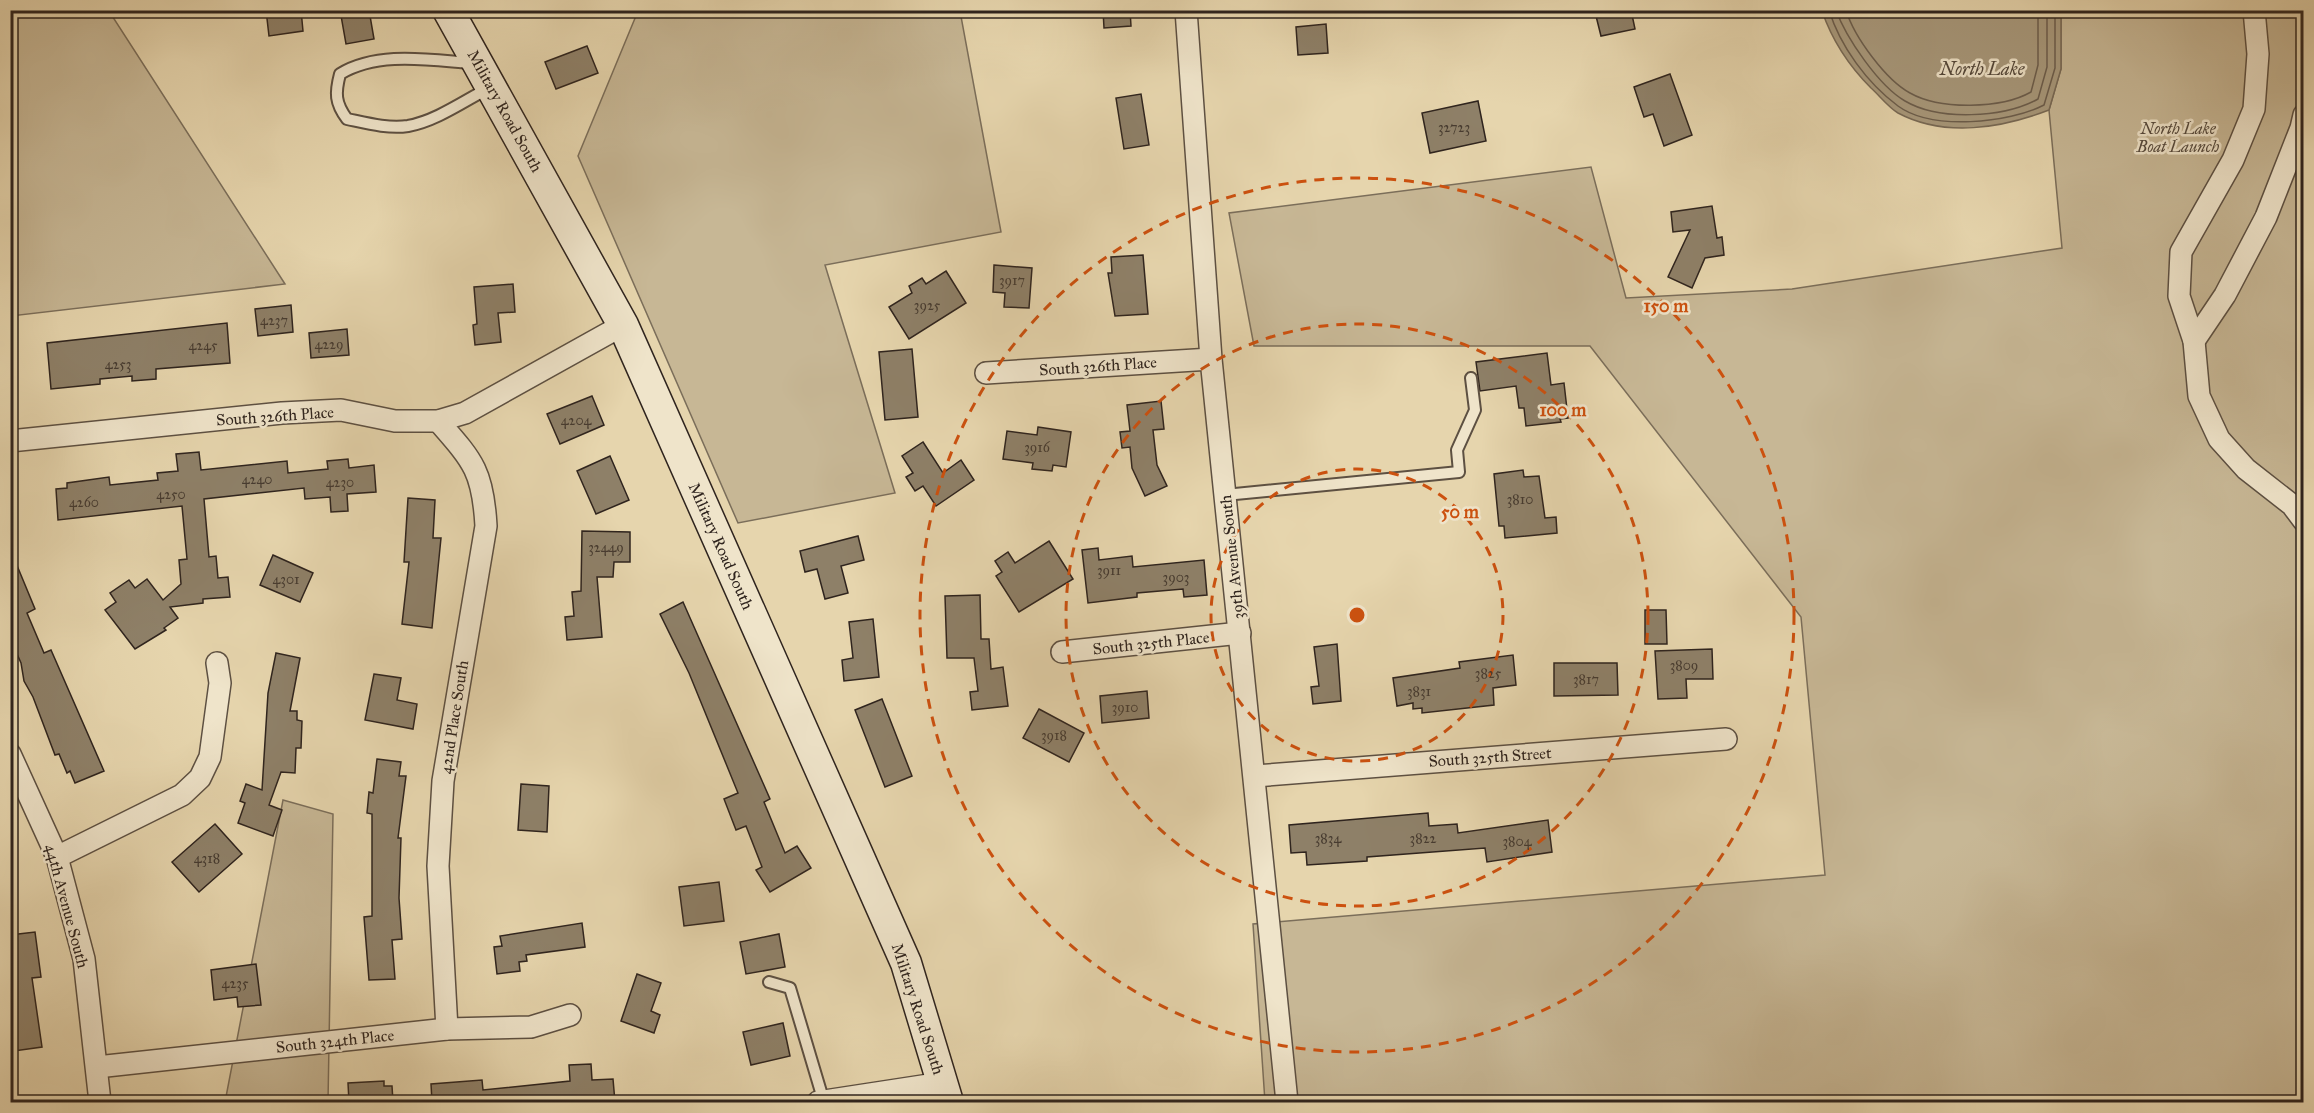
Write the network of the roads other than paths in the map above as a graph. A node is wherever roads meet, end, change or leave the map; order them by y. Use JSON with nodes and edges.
{"nodes":[{"id":1,"x":447,"y":10,"type":"edge"},
{"id":2,"x":1186,"y":10,"type":"edge"},
{"id":3,"x":2254,"y":10,"type":"edge"},
{"id":4,"x":485,"y":75,"type":"junction"},
{"id":5,"x":2304,"y":115,"type":"edge"},
{"id":6,"x":623,"y":325,"type":"junction"},
{"id":7,"x":2194,"y":341,"type":"junction"},
{"id":8,"x":1211,"y":359,"type":"junction"},
{"id":9,"x":986,"y":373,"type":"dead end"},
{"id":10,"x":1471,"y":378,"type":"dead end"},
{"id":11,"x":438,"y":421,"type":"junction"},
{"id":12,"x":10,"y":441,"type":"edge"},
{"id":13,"x":1225,"y":495,"type":"junction"},
{"id":14,"x":2304,"y":520,"type":"edge"},
{"id":15,"x":1240,"y":633,"type":"junction"},
{"id":16,"x":1062,"y":652,"type":"dead end"},
{"id":17,"x":217,"y":663,"type":"dead end"},
{"id":18,"x":1726,"y":739,"type":"dead end"},
{"id":19,"x":10,"y":754,"type":"edge"},
{"id":20,"x":1255,"y":776,"type":"junction"},
{"id":21,"x":57,"y":857,"type":"junction"},
{"id":22,"x":769,"y":981,"type":"dead end"},
{"id":23,"x":570,"y":1015,"type":"dead end"},
{"id":24,"x":447,"y":1029,"type":"junction"},
{"id":25,"x":98,"y":1066,"type":"junction"},
{"id":26,"x":946,"y":1097,"type":"edge"},
{"id":27,"x":100,"y":1102,"type":"edge"},
{"id":28,"x":818,"y":1102,"type":"edge"},
{"id":29,"x":824,"y":1102,"type":"edge"},
{"id":30,"x":1287,"y":1102,"type":"edge"}],
"edges":[{"from":1,"to":4,"type":"main road","name":"Military Road South"},
{"from":2,"to":8,"type":"street","name":"39th Avenue South"},
{"from":3,"to":7,"type":"street"},
{"from":4,"to":4,"type":"lane"},
{"from":4,"to":6,"type":"main road","name":"Military Road South"},
{"from":5,"to":7,"type":"street"},
{"from":6,"to":11,"type":"street","name":"South 326th Place"},
{"from":6,"to":26,"type":"main road","name":"Military Road South"},
{"from":7,"to":14,"type":"street"},
{"from":8,"to":9,"type":"street","name":"South 326th Place"},
{"from":8,"to":13,"type":"street","name":"39th Avenue South"},
{"from":10,"to":13,"type":"lane"},
{"from":11,"to":12,"type":"street","name":"South 326th Place"},
{"from":11,"to":24,"type":"street","name":"42nd Place South"},
{"from":13,"to":15,"type":"street","name":"39th Avenue South"},
{"from":15,"to":16,"type":"street","name":"South 325th Place"},
{"from":15,"to":20,"type":"street","name":"39th Avenue South"},
{"from":17,"to":21,"type":"street"},
{"from":18,"to":20,"type":"street","name":"South 325th Street"},
{"from":19,"to":21,"type":"street","name":"44th Avenue South"},
{"from":20,"to":30,"type":"street","name":"39th Avenue South"},
{"from":21,"to":25,"type":"street","name":"44th Avenue South"},
{"from":22,"to":29,"type":"lane"},
{"from":23,"to":24,"type":"street","name":"South 324th Place"},
{"from":24,"to":25,"type":"street","name":"South 324th Place"},
{"from":25,"to":27,"type":"street","name":"44th Avenue South"},
{"from":26,"to":29,"type":"street"},
{"from":28,"to":29,"type":"street"}]}
